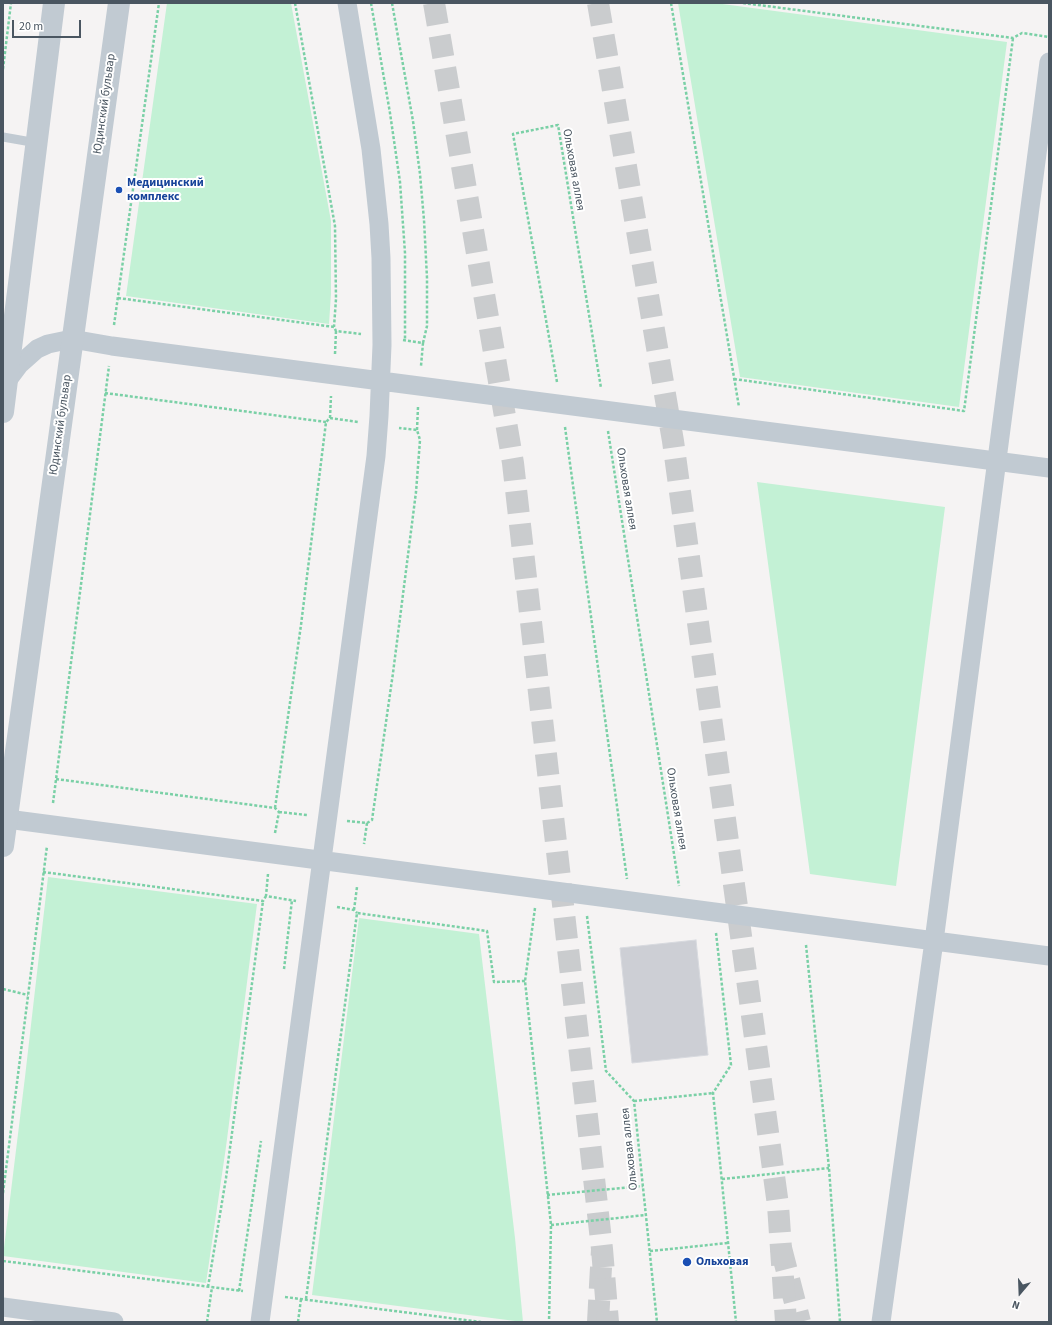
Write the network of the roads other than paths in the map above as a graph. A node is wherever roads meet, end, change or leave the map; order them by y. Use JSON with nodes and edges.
{"nodes":[{"id":1,"x":54,"y":3,"type":"edge"},
{"id":2,"x":119,"y":3,"type":"edge"},
{"id":3,"x":347,"y":3,"type":"edge"},
{"id":4,"x":1049,"y":62,"type":"edge"},
{"id":5,"x":3,"y":137,"type":"edge"},
{"id":6,"x":37,"y":143,"type":"junction"},
{"id":7,"x":72,"y":339,"type":"junction"},
{"id":8,"x":381,"y":380,"type":"junction"},
{"id":9,"x":7,"y":381,"type":"junction"},
{"id":10,"x":3,"y":412,"type":"edge"},
{"id":11,"x":997,"y":462,"type":"junction"},
{"id":12,"x":1049,"y":468,"type":"edge"},
{"id":13,"x":7,"y":819,"type":"junction"},
{"id":14,"x":3,"y":846,"type":"edge"},
{"id":15,"x":322,"y":860,"type":"junction"},
{"id":16,"x":934,"y":941,"type":"junction"},
{"id":17,"x":1049,"y":956,"type":"edge"},
{"id":18,"x":3,"y":1307,"type":"edge"},
{"id":19,"x":114,"y":1322,"type":"edge"},
{"id":20,"x":260,"y":1322,"type":"edge"},
{"id":21,"x":881,"y":1322,"type":"edge"}],
"edges":[{"from":1,"to":6,"type":"street"},
{"from":2,"to":7,"type":"street","name":"Юдинский бульвар"},
{"from":3,"to":8,"type":"street"},
{"from":4,"to":11,"type":"street"},
{"from":5,"to":6,"type":"lane"},
{"from":6,"to":9,"type":"street"},
{"from":7,"to":8,"type":"street"},
{"from":7,"to":9,"type":"street"},
{"from":7,"to":13,"type":"street","name":"Юдинский бульвар"},
{"from":8,"to":11,"type":"street"},
{"from":8,"to":15,"type":"street"},
{"from":9,"to":10,"type":"street"},
{"from":11,"to":12,"type":"street"},
{"from":11,"to":16,"type":"street"},
{"from":13,"to":14,"type":"street","name":"Юдинский бульвар"},
{"from":13,"to":15,"type":"street"},
{"from":15,"to":16,"type":"street"},
{"from":15,"to":20,"type":"street"},
{"from":16,"to":17,"type":"street"},
{"from":16,"to":21,"type":"street"},
{"from":18,"to":19,"type":"street"}]}
